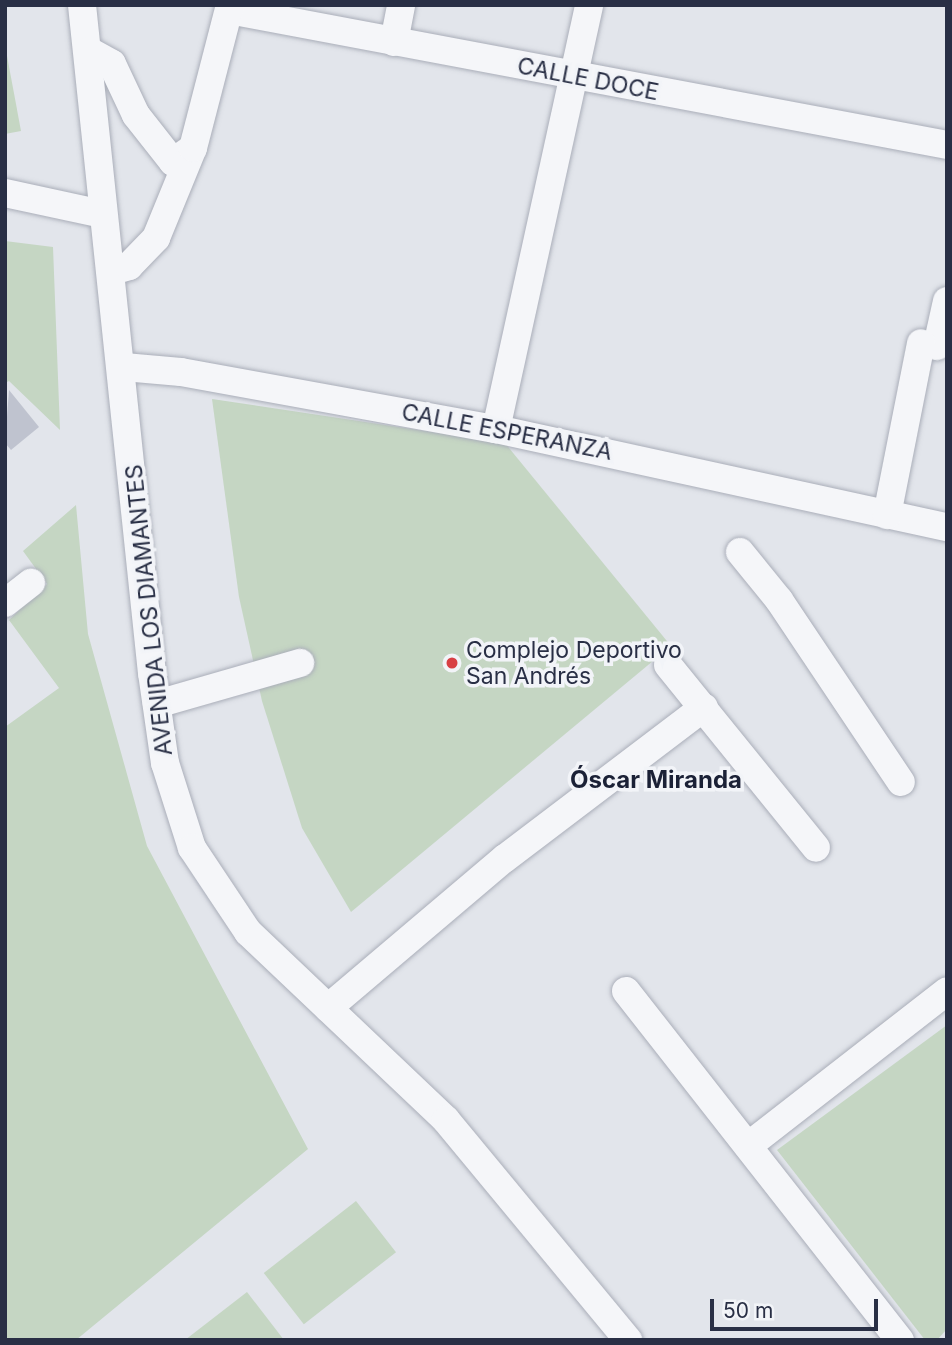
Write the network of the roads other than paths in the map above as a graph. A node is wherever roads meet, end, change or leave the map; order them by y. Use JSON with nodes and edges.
{"nodes":[{"id":1,"x":82,"y":5,"type":"edge"},
{"id":2,"x":401,"y":5,"type":"edge"},
{"id":3,"x":589,"y":5,"type":"edge"},
{"id":4,"x":230,"y":8,"type":"edge"},
{"id":5,"x":394,"y":43,"type":"junction"},
{"id":6,"x":89,"y":51,"type":"junction"},
{"id":7,"x":575,"y":76,"type":"junction"},
{"id":8,"x":947,"y":145,"type":"edge"},
{"id":9,"x":193,"y":148,"type":"junction"},
{"id":10,"x":5,"y":193,"type":"edge"},
{"id":11,"x":102,"y":214,"type":"junction"},
{"id":12,"x":111,"y":271,"type":"junction"},
{"id":13,"x":947,"y":301,"type":"edge"},
{"id":14,"x":124,"y":367,"type":"junction"},
{"id":15,"x":496,"y":429,"type":"junction"},
{"id":16,"x":887,"y":515,"type":"junction"},
{"id":17,"x":947,"y":527,"type":"edge"},
{"id":18,"x":740,"y":552,"type":"dead end"},
{"id":19,"x":31,"y":583,"type":"dead end"},
{"id":20,"x":5,"y":603,"type":"edge"},
{"id":21,"x":300,"y":663,"type":"dead end"},
{"id":22,"x":668,"y":665,"type":"dead end"},
{"id":23,"x":157,"y":704,"type":"junction"},
{"id":24,"x":704,"y":707,"type":"junction"},
{"id":25,"x":901,"y":782,"type":"dead end"},
{"id":26,"x":816,"y":848,"type":"dead end"},
{"id":27,"x":947,"y":990,"type":"edge"},
{"id":28,"x":626,"y":991,"type":"dead end"},
{"id":29,"x":328,"y":1008,"type":"junction"},
{"id":30,"x":748,"y":1146,"type":"junction"},
{"id":31,"x":628,"y":1340,"type":"edge"},
{"id":32,"x":900,"y":1340,"type":"edge"}],
"edges":[{"from":1,"to":6,"type":"street","name":"AVENIDA LOS DIAMANTES"},
{"from":2,"to":5,"type":"street"},
{"from":3,"to":7,"type":"street"},
{"from":4,"to":5,"type":"street","name":"CALLE DOCE"},
{"from":4,"to":9,"type":"street"},
{"from":5,"to":7,"type":"street","name":"CALLE DOCE"},
{"from":6,"to":9,"type":"street"},
{"from":6,"to":11,"type":"street","name":"AVENIDA LOS DIAMANTES"},
{"from":7,"to":8,"type":"street","name":"CALLE DOCE"},
{"from":7,"to":15,"type":"street"},
{"from":9,"to":12,"type":"street"},
{"from":10,"to":11,"type":"street"},
{"from":11,"to":12,"type":"street","name":"AVENIDA LOS DIAMANTES"},
{"from":12,"to":14,"type":"street","name":"AVENIDA LOS DIAMANTES"},
{"from":13,"to":16,"type":"street"},
{"from":14,"to":15,"type":"street","name":"CALLE ESPERANZA"},
{"from":14,"to":23,"type":"street","name":"AVENIDA LOS DIAMANTES"},
{"from":15,"to":16,"type":"street","name":"CALLE ESPERANZA"},
{"from":16,"to":17,"type":"street","name":"CALLE ESPERANZA"},
{"from":18,"to":25,"type":"street"},
{"from":19,"to":20,"type":"street"},
{"from":21,"to":23,"type":"street"},
{"from":22,"to":24,"type":"street"},
{"from":23,"to":29,"type":"street","name":"AVENIDA LOS DIAMANTES"},
{"from":24,"to":26,"type":"street"},
{"from":24,"to":29,"type":"street"},
{"from":27,"to":30,"type":"street"},
{"from":28,"to":30,"type":"street"},
{"from":29,"to":31,"type":"street","name":"AVENIDA LOS DIAMANTES"},
{"from":30,"to":32,"type":"street"}]}
